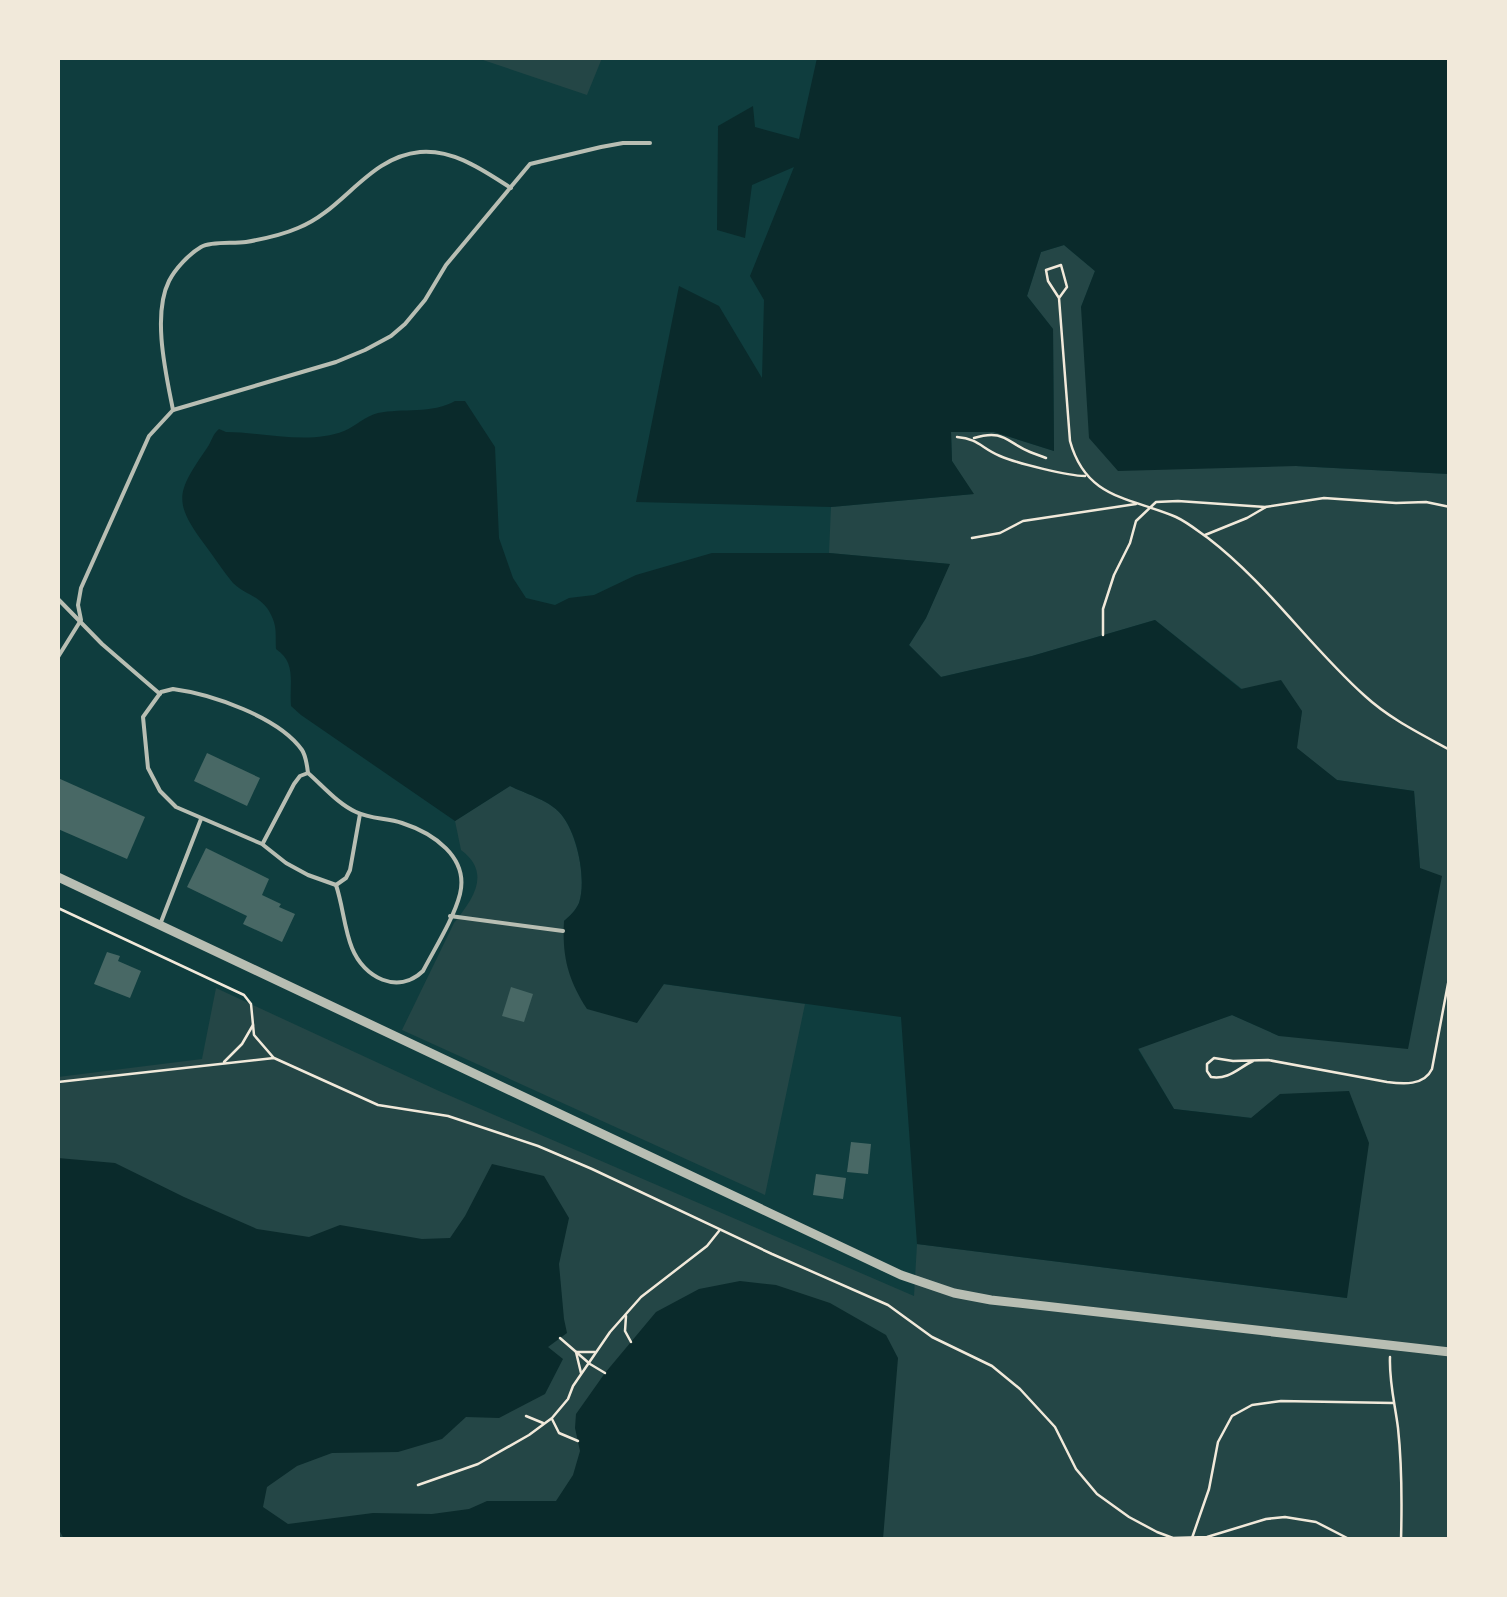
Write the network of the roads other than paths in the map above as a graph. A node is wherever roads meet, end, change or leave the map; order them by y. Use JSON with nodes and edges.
{"nodes":[{"id":1,"x":650,"y":143,"type":"dead end"},
{"id":2,"x":511,"y":188,"type":"junction"},
{"id":3,"x":173,"y":410,"type":"junction"},
{"id":4,"x":58,"y":599,"type":"edge"},
{"id":5,"x":81,"y":620,"type":"junction"},
{"id":6,"x":58,"y":657,"type":"edge"},
{"id":7,"x":160,"y":694,"type":"junction"},
{"id":8,"x":308,"y":773,"type":"junction"},
{"id":9,"x":360,"y":814,"type":"junction"},
{"id":10,"x":201,"y":820,"type":"junction"},
{"id":11,"x":262,"y":844,"type":"junction"},
{"id":12,"x":58,"y":877,"type":"edge"},
{"id":13,"x":336,"y":885,"type":"junction"},
{"id":14,"x":450,"y":916,"type":"junction"},
{"id":15,"x":160,"y":924,"type":"junction"},
{"id":16,"x":564,"y":930,"type":"dead end"},
{"id":17,"x":1450,"y":1352,"type":"edge"}],
"edges":[{"from":1,"to":2,"type":"lane"},
{"from":2,"to":3,"type":"lane"},
{"from":2,"to":3,"type":"lane"},
{"from":3,"to":5,"type":"lane"},
{"from":4,"to":5,"type":"lane"},
{"from":5,"to":6,"type":"lane"},
{"from":5,"to":7,"type":"lane"},
{"from":7,"to":8,"type":"lane"},
{"from":7,"to":10,"type":"lane"},
{"from":8,"to":9,"type":"lane"},
{"from":8,"to":11,"type":"lane"},
{"from":9,"to":13,"type":"lane"},
{"from":9,"to":14,"type":"lane"},
{"from":10,"to":11,"type":"lane"},
{"from":10,"to":15,"type":"lane"},
{"from":11,"to":13,"type":"lane"},
{"from":12,"to":15,"type":"street"},
{"from":13,"to":14,"type":"lane"},
{"from":14,"to":16,"type":"lane"},
{"from":15,"to":17,"type":"street"}]}
